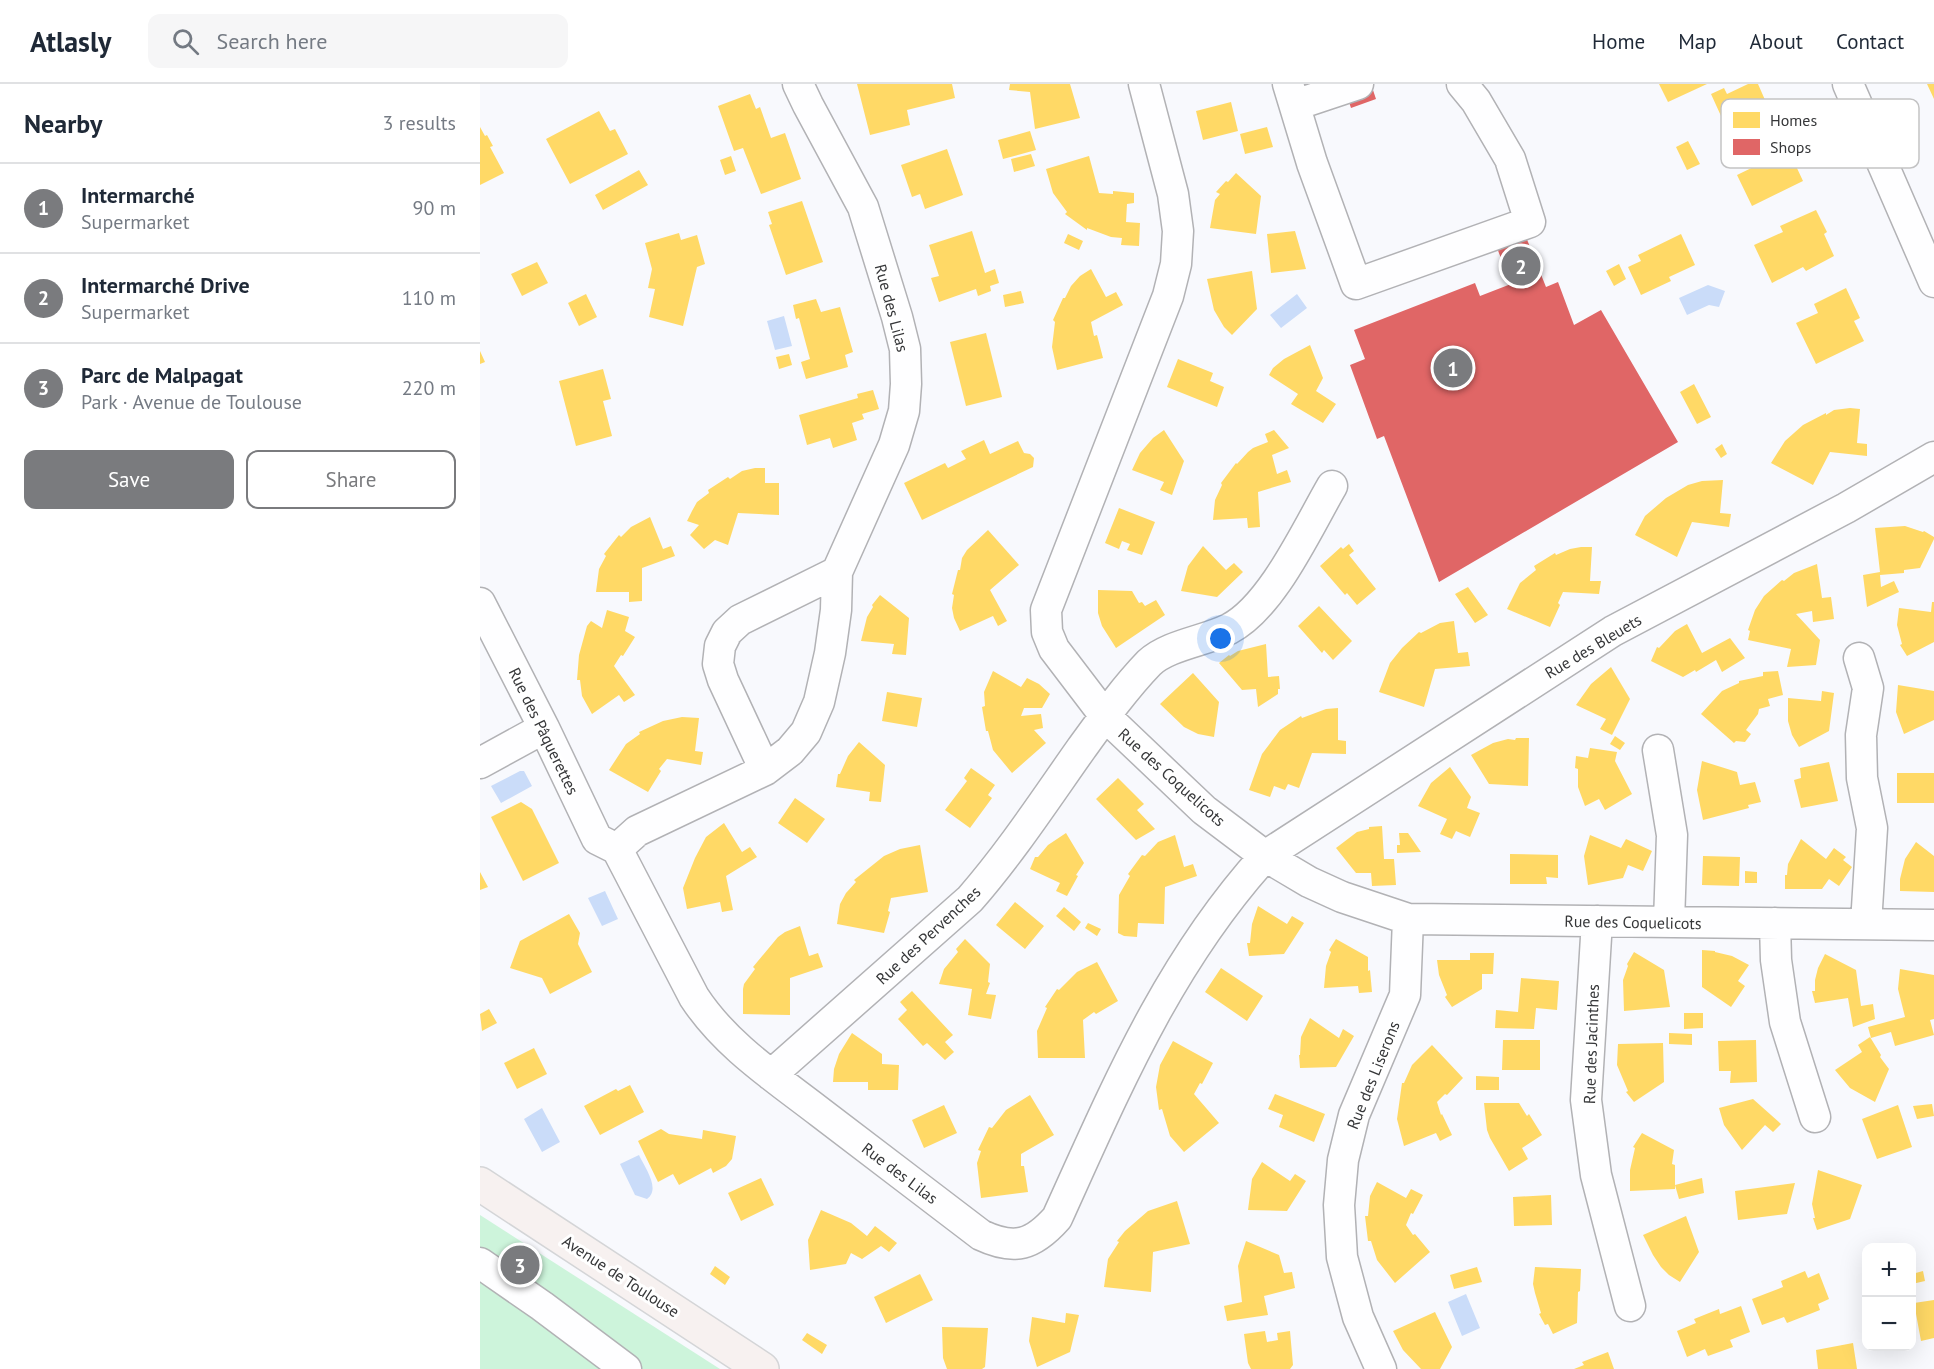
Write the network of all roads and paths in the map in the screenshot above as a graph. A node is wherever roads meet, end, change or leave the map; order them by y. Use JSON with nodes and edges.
{"nodes":[{"id":1,"x":798,"y":84,"type":"edge"},
{"id":2,"x":1144,"y":84,"type":"edge"},
{"id":3,"x":1358,"y":84,"type":"edge"},
{"id":4,"x":1848,"y":84,"type":"edge"},
{"id":5,"x":1469,"y":93,"type":"edge"},
{"id":6,"x":1292,"y":94,"type":"edge"},
{"id":7,"x":1855,"y":99,"type":"edge"},
{"id":8,"x":1884,"y":168,"type":"edge"},
{"id":9,"x":1934,"y":282,"type":"edge"},
{"id":10,"x":1934,"y":458,"type":"edge"},
{"id":11,"x":1332,"y":486,"type":"dead end"},
{"id":12,"x":837,"y":572,"type":"junction"},
{"id":13,"x":480,"y":603,"type":"edge"},
{"id":14,"x":1859,"y":658,"type":"dead end"},
{"id":15,"x":1105,"y":716,"type":"junction"},
{"id":16,"x":544,"y":728,"type":"junction"},
{"id":17,"x":1658,"y":750,"type":"dead end"},
{"id":18,"x":480,"y":763,"type":"edge"},
{"id":19,"x":765,"y":770,"type":"junction"},
{"id":20,"x":617,"y":849,"type":"junction"},
{"id":21,"x":1265,"y":855,"type":"junction"},
{"id":22,"x":1408,"y":919,"type":"junction"},
{"id":23,"x":1597,"y":921,"type":"junction"},
{"id":24,"x":1669,"y":922,"type":"junction"},
{"id":25,"x":1775,"y":923,"type":"junction"},
{"id":26,"x":1866,"y":924,"type":"junction"},
{"id":27,"x":1934,"y":925,"type":"edge"},
{"id":28,"x":771,"y":1075,"type":"junction"},
{"id":29,"x":1815,"y":1117,"type":"dead end"},
{"id":30,"x":480,"y":1184,"type":"edge"},
{"id":31,"x":480,"y":1263,"type":"edge"},
{"id":32,"x":1630,"y":1306,"type":"dead end"},
{"id":33,"x":626,"y":1369,"type":"edge"},
{"id":34,"x":762,"y":1369,"type":"edge"},
{"id":35,"x":1381,"y":1369,"type":"edge"}],
"edges":[{"from":1,"to":12,"type":"street","name":"Rue des Lilas"},
{"from":2,"to":15,"type":"street","name":"Rue des Coquelicots"},
{"from":3,"to":6,"type":"street"},
{"from":4,"to":7,"type":"street"},
{"from":5,"to":6,"type":"street"},
{"from":8,"to":9,"type":"street"},
{"from":10,"to":21,"type":"street","name":"Rue des Bleuets"},
{"from":11,"to":15,"type":"street","name":"Rue des Pervenches"},
{"from":12,"to":19,"type":"street","name":"Rue des Lilas"},
{"from":12,"to":19,"type":"street"},
{"from":13,"to":16,"type":"street","name":"Rue des Pâquerettes"},
{"from":14,"to":26,"type":"street"},
{"from":15,"to":21,"type":"street","name":"Rue des Coquelicots"},
{"from":15,"to":28,"type":"street","name":"Rue des Pervenches"},
{"from":16,"to":18,"type":"street"},
{"from":16,"to":20,"type":"street","name":"Rue des Pâquerettes"},
{"from":17,"to":24,"type":"street"},
{"from":19,"to":20,"type":"street","name":"Rue des Lilas"},
{"from":20,"to":28,"type":"street","name":"Rue des Lilas"},
{"from":21,"to":22,"type":"street","name":"Rue des Coquelicots"},
{"from":21,"to":28,"type":"street","name":"Rue des Lilas"},
{"from":22,"to":23,"type":"street","name":"Rue des Coquelicots"},
{"from":22,"to":35,"type":"street","name":"Rue des Liserons"},
{"from":23,"to":24,"type":"street","name":"Rue des Coquelicots"},
{"from":23,"to":32,"type":"street","name":"Rue des Jacinthes"},
{"from":24,"to":25,"type":"street","name":"Rue des Coquelicots"},
{"from":25,"to":26,"type":"street","name":"Rue des Coquelicots"},
{"from":25,"to":29,"type":"street"},
{"from":26,"to":27,"type":"street","name":"Rue des Coquelicots"},
{"from":30,"to":34,"type":"main road","name":"Avenue de Toulouse"},
{"from":31,"to":33,"type":"street"}]}
